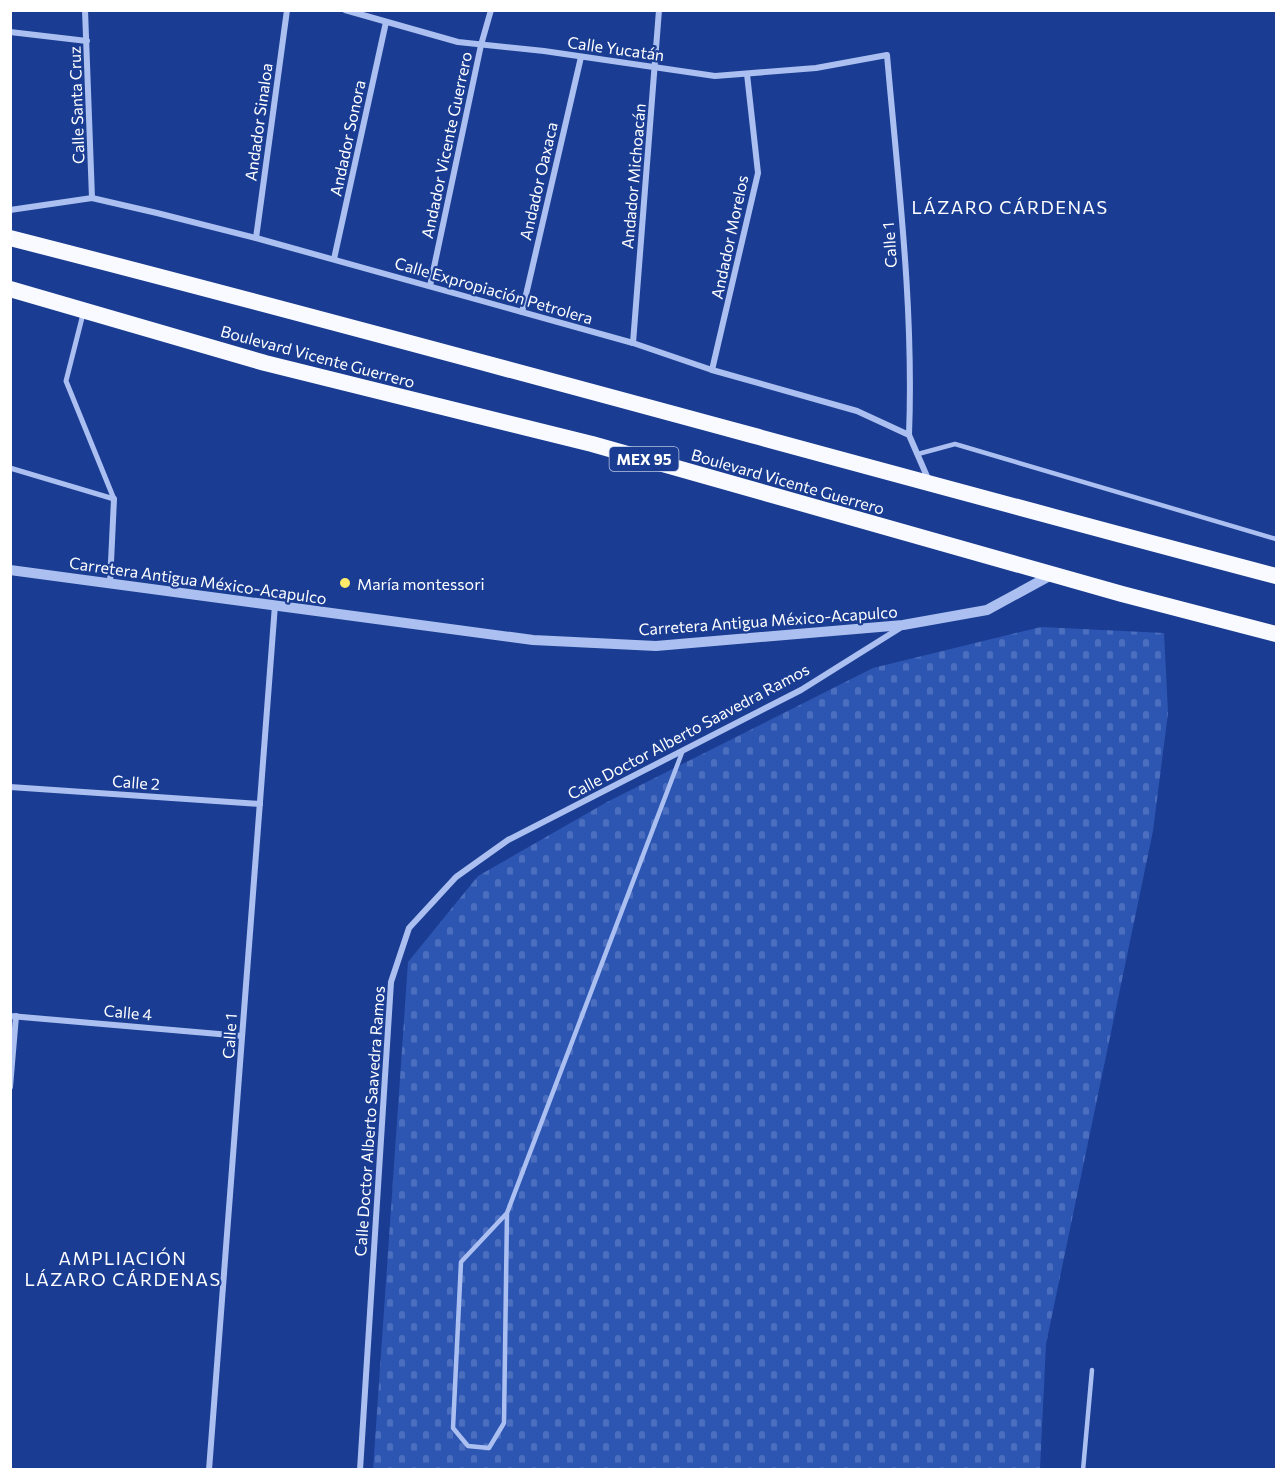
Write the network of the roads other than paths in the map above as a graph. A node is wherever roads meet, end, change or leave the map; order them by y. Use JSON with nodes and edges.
{"nodes":[{"id":1,"x":85,"y":10,"type":"edge"},
{"id":2,"x":287,"y":10,"type":"edge"},
{"id":3,"x":345,"y":10,"type":"edge"},
{"id":4,"x":490,"y":10,"type":"edge"},
{"id":5,"x":659,"y":10,"type":"edge"},
{"id":6,"x":386,"y":22,"type":"junction"},
{"id":7,"x":10,"y":32,"type":"edge"},
{"id":8,"x":87,"y":41,"type":"junction"},
{"id":9,"x":481,"y":45,"type":"junction"},
{"id":10,"x":887,"y":55,"type":"joint"},
{"id":11,"x":581,"y":57,"type":"junction"},
{"id":12,"x":655,"y":67,"type":"junction"},
{"id":13,"x":747,"y":74,"type":"junction"},
{"id":14,"x":92,"y":198,"type":"junction"},
{"id":15,"x":10,"y":210,"type":"edge"},
{"id":16,"x":256,"y":237,"type":"junction"},
{"id":17,"x":10,"y":238,"type":"edge"},
{"id":18,"x":334,"y":259,"type":"junction"},
{"id":19,"x":430,"y":286,"type":"junction"},
{"id":20,"x":10,"y":289,"type":"edge"},
{"id":21,"x":84,"y":311,"type":"junction"},
{"id":22,"x":522,"y":312,"type":"junction"},
{"id":23,"x":633,"y":343,"type":"junction"},
{"id":24,"x":712,"y":370,"type":"junction"},
{"id":25,"x":909,"y":435,"type":"junction"},
{"id":26,"x":918,"y":454,"type":"junction"},
{"id":27,"x":10,"y":468,"type":"edge"},
{"id":28,"x":930,"y":485,"type":"junction"},
{"id":29,"x":114,"y":499,"type":"junction"},
{"id":30,"x":1276,"y":539,"type":"edge"},
{"id":31,"x":10,"y":570,"type":"edge"},
{"id":32,"x":1053,"y":574,"type":"junction"},
{"id":33,"x":1276,"y":576,"type":"edge"},
{"id":34,"x":110,"y":583,"type":"junction"},
{"id":35,"x":275,"y":605,"type":"junction"},
{"id":36,"x":903,"y":625,"type":"junction"},
{"id":37,"x":1276,"y":634,"type":"edge"},
{"id":38,"x":683,"y":750,"type":"junction"},
{"id":39,"x":10,"y":787,"type":"edge"},
{"id":40,"x":260,"y":804,"type":"junction"},
{"id":41,"x":13,"y":1016,"type":"edge"},
{"id":42,"x":242,"y":1036,"type":"junction"},
{"id":43,"x":10,"y":1087,"type":"edge"},
{"id":44,"x":507,"y":1213,"type":"junction"},
{"id":45,"x":1092,"y":1370,"type":"dead end"},
{"id":46,"x":209,"y":1470,"type":"edge"},
{"id":47,"x":360,"y":1470,"type":"edge"},
{"id":48,"x":1083,"y":1470,"type":"edge"}],
"edges":[{"from":1,"to":8,"type":"street","name":"Calle Santa Cruz"},
{"from":2,"to":16,"type":"street","name":"Andador Sinaloa"},
{"from":3,"to":6,"type":"street","name":"Calle Yucatán"},
{"from":4,"to":9,"type":"street","name":"Andador Vicente Guerrero"},
{"from":5,"to":12,"type":"street","name":"Andador Michoacán"},
{"from":6,"to":9,"type":"street","name":"Calle Yucatán"},
{"from":6,"to":18,"type":"street","name":"Andador Sonora"},
{"from":7,"to":8,"type":"street"},
{"from":8,"to":14,"type":"street","name":"Calle Santa Cruz"},
{"from":9,"to":11,"type":"street","name":"Calle Yucatán"},
{"from":9,"to":19,"type":"street","name":"Andador Vicente Guerrero"},
{"from":10,"to":13,"type":"street","name":"Calle Yucatán"},
{"from":10,"to":25,"type":"street","name":"Calle 1"},
{"from":11,"to":12,"type":"street","name":"Calle Yucatán"},
{"from":11,"to":22,"type":"street","name":"Andador Oaxaca"},
{"from":12,"to":13,"type":"street","name":"Calle Yucatán"},
{"from":12,"to":23,"type":"street","name":"Andador Michoacán"},
{"from":13,"to":24,"type":"street","name":"Andador Morelos"},
{"from":14,"to":15,"type":"street","name":"Calle Expropiación Petrolera"},
{"from":14,"to":16,"type":"street","name":"Calle Expropiación Petrolera"},
{"from":16,"to":18,"type":"street","name":"Calle Expropiación Petrolera"},
{"from":17,"to":28,"type":"highway","name":"Boulevard Vicente Guerrero"},
{"from":18,"to":19,"type":"street","name":"Calle Expropiación Petrolera"},
{"from":19,"to":22,"type":"street","name":"Calle Expropiación Petrolera"},
{"from":20,"to":21,"type":"highway","name":"Boulevard Vicente Guerrero","number":"MEX 95"},
{"from":21,"to":29,"type":"street"},
{"from":21,"to":32,"type":"highway","name":"Boulevard Vicente Guerrero","number":"MEX 95"},
{"from":22,"to":23,"type":"street","name":"Calle Expropiación Petrolera"},
{"from":23,"to":24,"type":"street","name":"Calle Expropiación Petrolera"},
{"from":24,"to":25,"type":"street","name":"Calle Expropiación Petrolera"},
{"from":25,"to":26,"type":"street"},
{"from":26,"to":28,"type":"street"},
{"from":26,"to":30,"type":"lane"},
{"from":27,"to":29,"type":"street"},
{"from":28,"to":33,"type":"highway","name":"Boulevard Vicente Guerrero"},
{"from":29,"to":34,"type":"street"},
{"from":31,"to":34,"type":"street","name":"Carretera Antigua México-Acapulco"},
{"from":32,"to":36,"type":"street","name":"Carretera Antigua México-Acapulco"},
{"from":32,"to":37,"type":"highway","name":"Boulevard Vicente Guerrero","number":"MEX 95"},
{"from":34,"to":35,"type":"street","name":"Carretera Antigua México-Acapulco"},
{"from":35,"to":36,"type":"street","name":"Carretera Antigua México-Acapulco"},
{"from":35,"to":40,"type":"street","name":"Calle 1"},
{"from":36,"to":38,"type":"street","name":"Calle Doctor Alberto Saavedra Ramos"},
{"from":38,"to":44,"type":"lane"},
{"from":38,"to":47,"type":"street","name":"Calle Doctor Alberto Saavedra Ramos"},
{"from":39,"to":40,"type":"street","name":"Calle 2"},
{"from":40,"to":42,"type":"street","name":"Calle 1"},
{"from":41,"to":42,"type":"street","name":"Calle 4"},
{"from":41,"to":43,"type":"street"},
{"from":42,"to":46,"type":"street","name":"Calle 1"},
{"from":44,"to":44,"type":"lane"},
{"from":45,"to":48,"type":"lane"}]}
